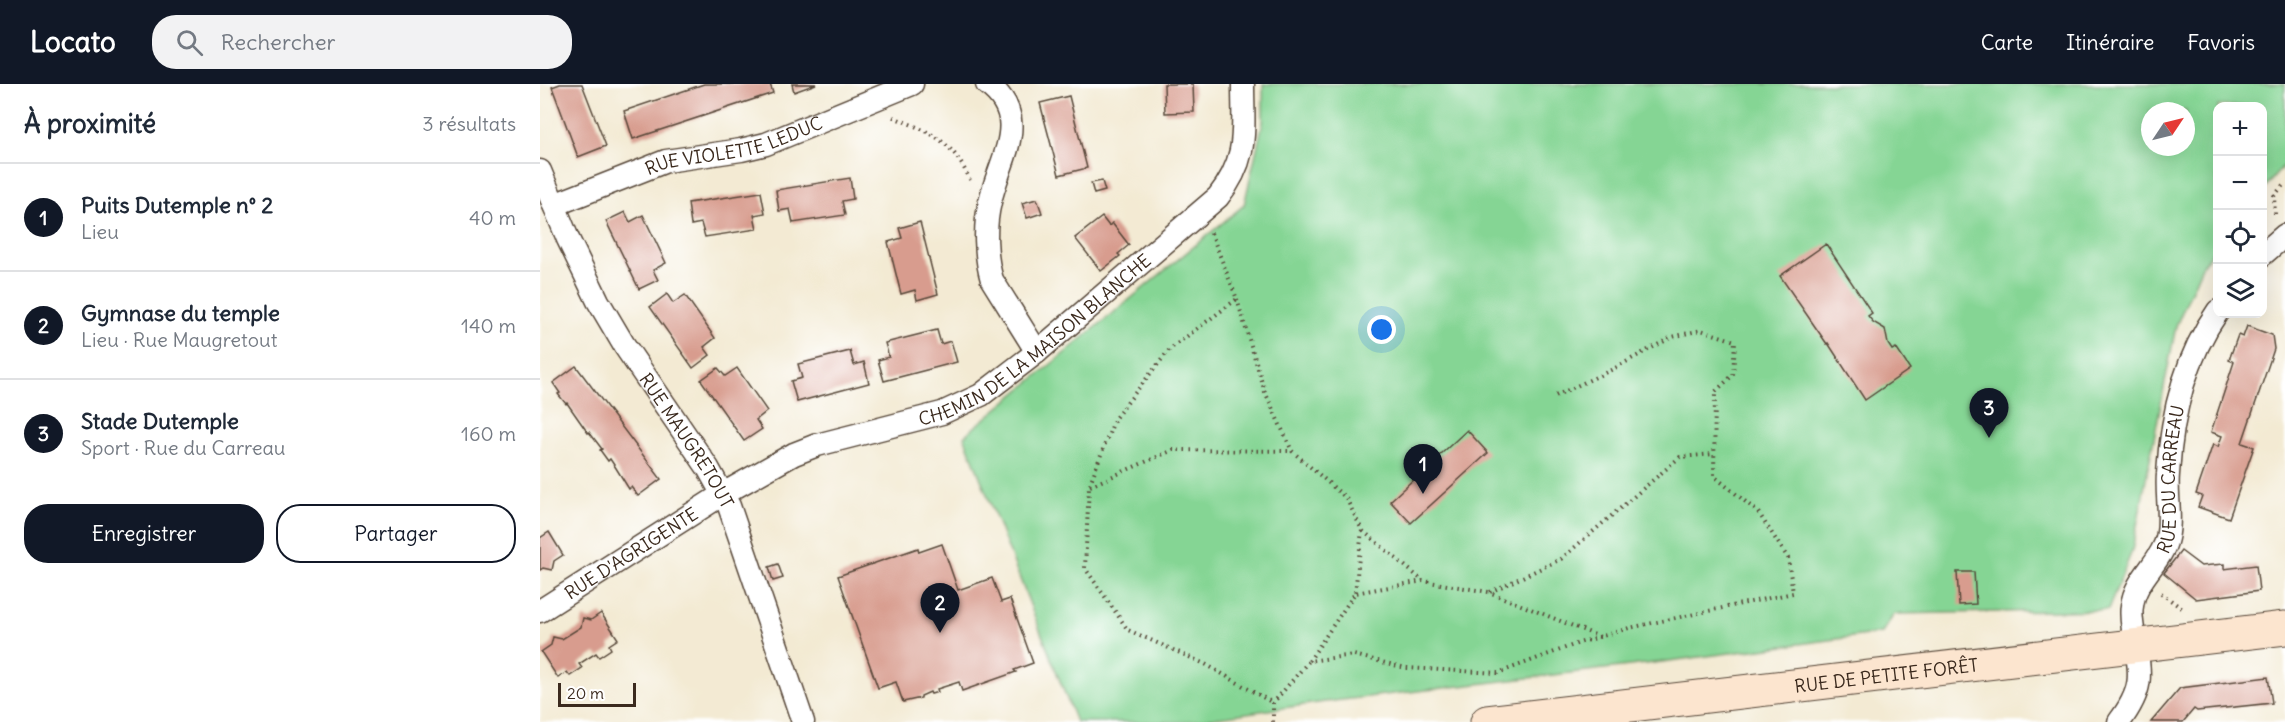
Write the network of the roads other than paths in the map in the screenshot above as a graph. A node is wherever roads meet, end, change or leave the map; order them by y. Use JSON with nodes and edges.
{"nodes":[{"id":1,"x":912,"y":84,"type":"edge"},
{"id":2,"x":987,"y":84,"type":"edge"},
{"id":3,"x":1243,"y":84,"type":"edge"},
{"id":4,"x":540,"y":171,"type":"edge"},
{"id":5,"x":554,"y":205,"type":"junction"},
{"id":6,"x":2285,"y":235,"type":"edge"},
{"id":7,"x":2267,"y":251,"type":"edge"},
{"id":8,"x":2213,"y":318,"type":"edge"},
{"id":9,"x":1037,"y":352,"type":"junction"},
{"id":10,"x":723,"y":494,"type":"junction"},
{"id":11,"x":540,"y":611,"type":"edge"},
{"id":12,"x":2285,"y":628,"type":"edge"},
{"id":13,"x":2136,"y":647,"type":"junction"},
{"id":14,"x":1506,"y":721,"type":"edge"},
{"id":15,"x":803,"y":722,"type":"edge"},
{"id":16,"x":2119,"y":722,"type":"edge"}],
"edges":[{"from":1,"to":5,"type":"street","name":"RUE VIOLETTE LEDUC"},
{"from":2,"to":9,"type":"street"},
{"from":3,"to":9,"type":"street","name":"CHEMIN DE LA MAISON BLANCHE"},
{"from":4,"to":5,"type":"street","name":"RUE MAUGRETOUT"},
{"from":5,"to":10,"type":"street","name":"RUE MAUGRETOUT"},
{"from":6,"to":7,"type":"street"},
{"from":8,"to":13,"type":"street","name":"RUE DU CARREAU"},
{"from":9,"to":10,"type":"street","name":"CHEMIN DE LA MAISON BLANCHE"},
{"from":10,"to":11,"type":"street","name":"RUE D'AGRIGENTE"},
{"from":10,"to":15,"type":"street","name":"RUE MAUGRETOUT"},
{"from":12,"to":13,"type":"main road","name":"RUE DE PETITE FORÊT"},
{"from":13,"to":14,"type":"main road","name":"RUE DE PETITE FORÊT"},
{"from":13,"to":16,"type":"street","name":"RUE DU CARREAU"}]}
